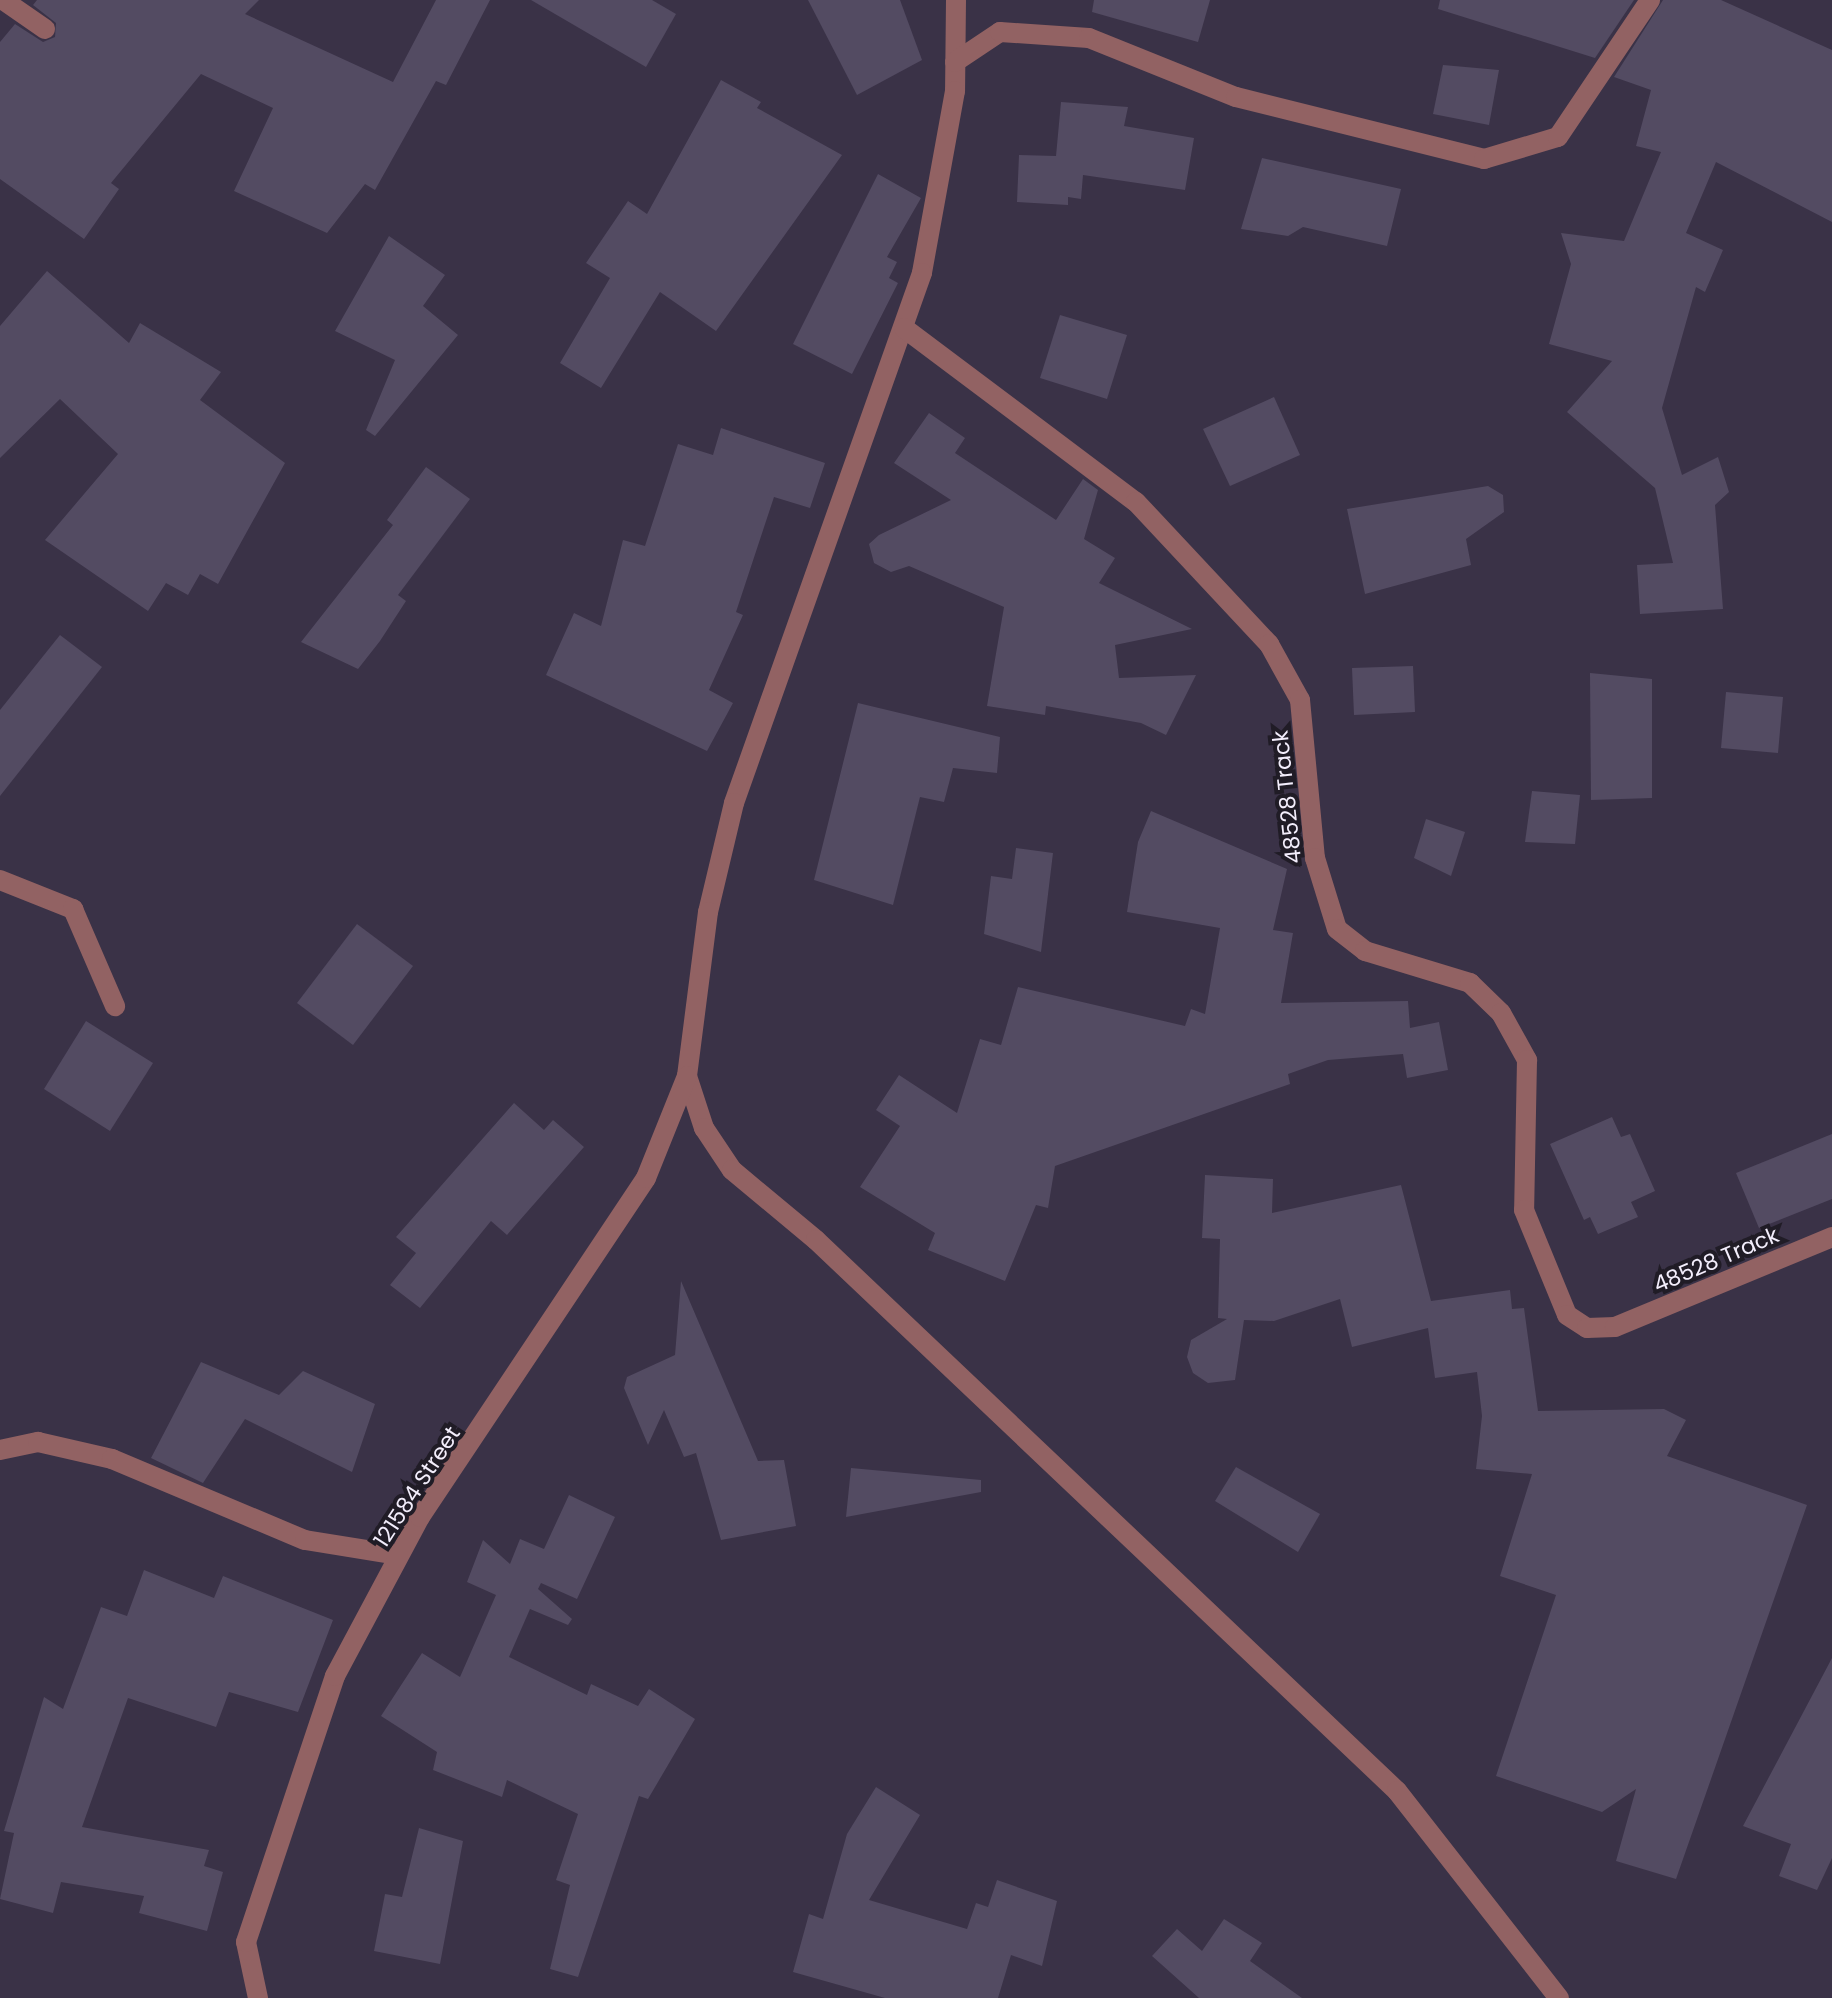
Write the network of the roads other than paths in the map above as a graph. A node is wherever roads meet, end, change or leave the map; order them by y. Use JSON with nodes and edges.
{"nodes":[{"id":1,"x":3,"y":0,"type":"edge"},
{"id":2,"x":956,"y":0,"type":"edge"},
{"id":3,"x":1650,"y":0,"type":"edge"},
{"id":4,"x":45,"y":29,"type":"dead end"},
{"id":5,"x":955,"y":62,"type":"junction"},
{"id":6,"x":904,"y":328,"type":"junction"},
{"id":7,"x":0,"y":880,"type":"edge"},
{"id":8,"x":115,"y":1006,"type":"dead end"},
{"id":9,"x":687,"y":1076,"type":"junction"},
{"id":10,"x":1832,"y":1237,"type":"edge"},
{"id":11,"x":0,"y":1450,"type":"edge"},
{"id":12,"x":399,"y":1555,"type":"junction"},
{"id":13,"x":258,"y":1998,"type":"edge"},
{"id":14,"x":1559,"y":1998,"type":"edge"}],
"edges":[{"from":1,"to":4,"type":"street"},
{"from":2,"to":5,"type":"street"},
{"from":3,"to":5,"type":"street"},
{"from":5,"to":6,"type":"street"},
{"from":6,"to":9,"type":"street"},
{"from":6,"to":10,"type":"street","name":"48528 Track"},
{"from":7,"to":8,"type":"street"},
{"from":9,"to":12,"type":"street","name":"121584 Street"},
{"from":9,"to":14,"type":"street"},
{"from":11,"to":12,"type":"street"},
{"from":12,"to":13,"type":"street","name":"121584 Street"}]}
